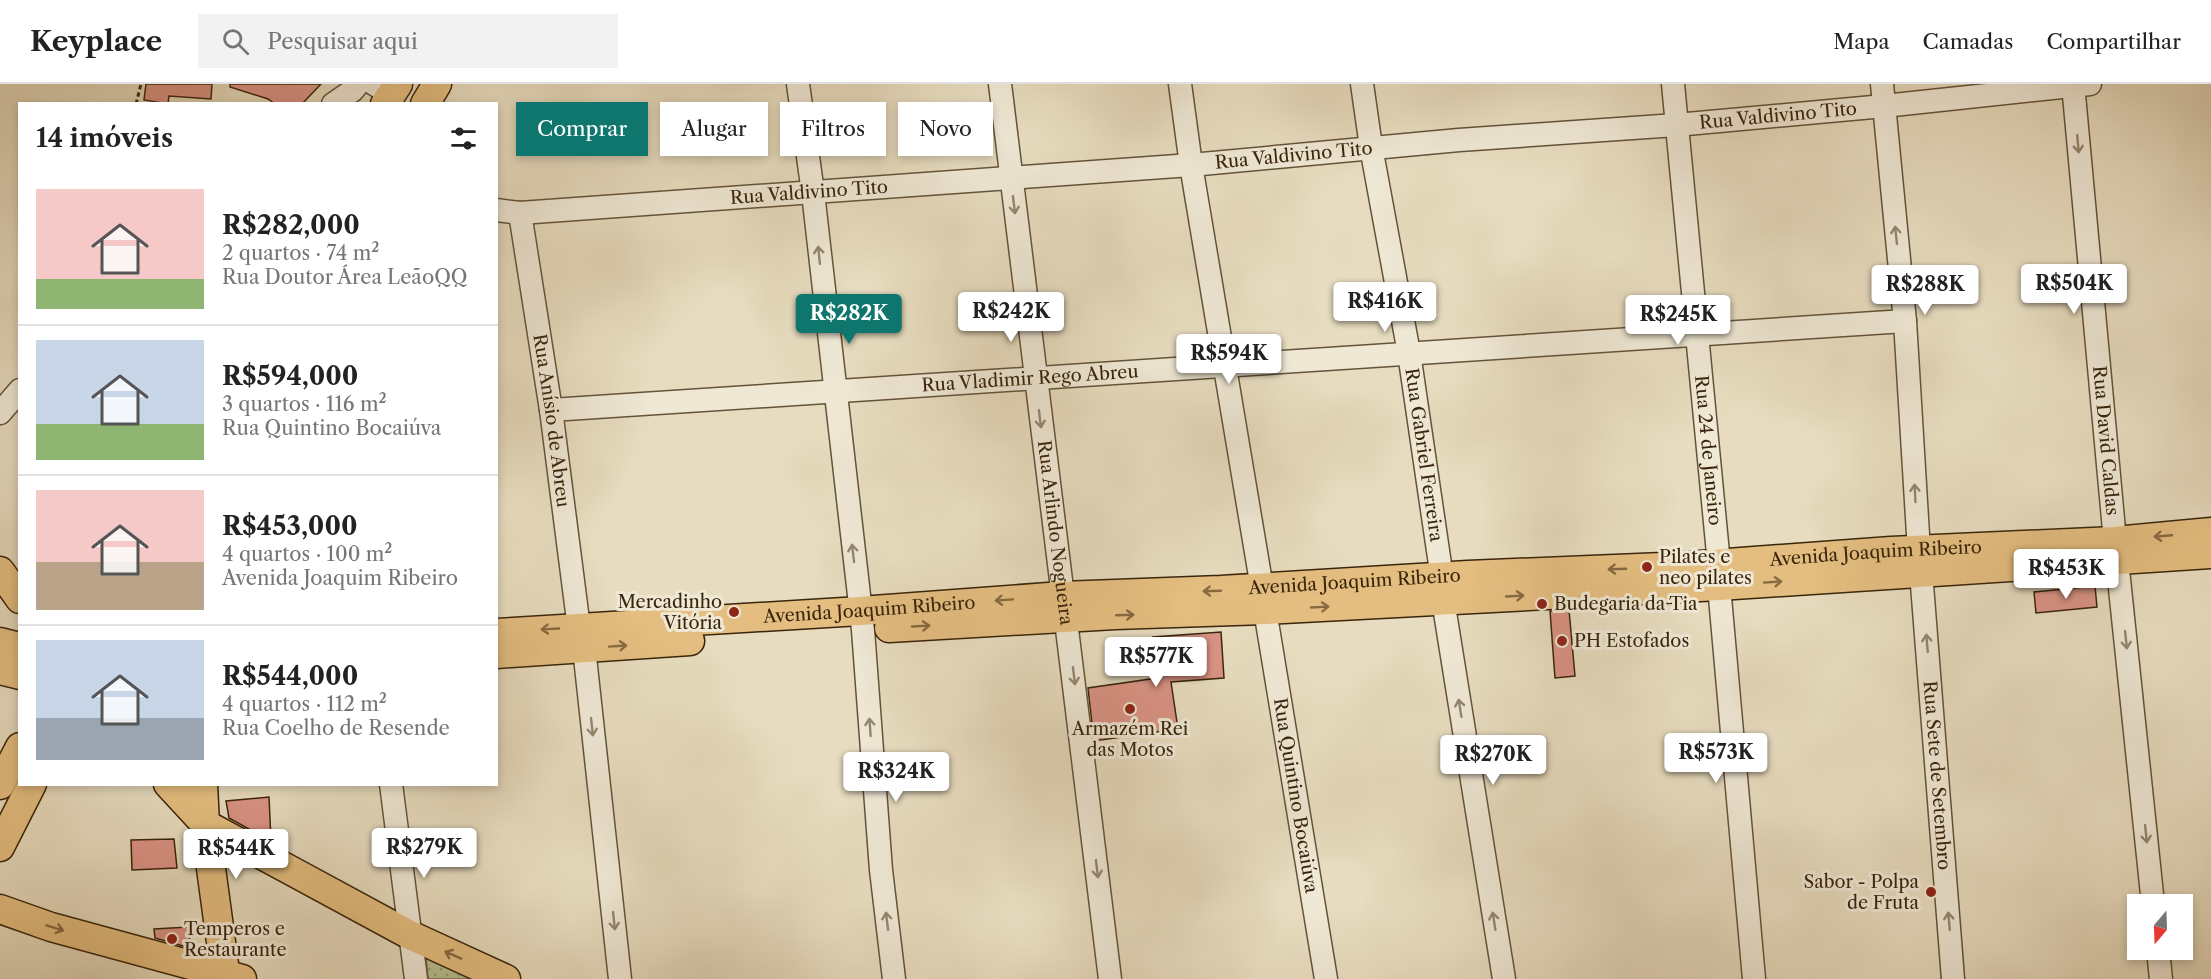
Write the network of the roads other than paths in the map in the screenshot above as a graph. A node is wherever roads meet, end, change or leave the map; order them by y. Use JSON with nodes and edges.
{"nodes":[{"id":1,"x":437,"y":84,"type":"edge"},
{"id":2,"x":798,"y":84,"type":"edge"},
{"id":3,"x":1000,"y":84,"type":"edge"},
{"id":4,"x":1180,"y":84,"type":"edge"},
{"id":5,"x":1362,"y":84,"type":"edge"},
{"id":6,"x":1673,"y":84,"type":"edge"},
{"id":7,"x":2078,"y":84,"type":"edge"},
{"id":8,"x":1883,"y":95,"type":"edge"},
{"id":9,"x":425,"y":102,"type":"edge"},
{"id":10,"x":1676,"y":125,"type":"junction"},
{"id":11,"x":1371,"y":147,"type":"junction"},
{"id":12,"x":1191,"y":165,"type":"junction"},
{"id":13,"x":1011,"y":178,"type":"junction"},
{"id":14,"x":813,"y":193,"type":"junction"},
{"id":15,"x":498,"y":210,"type":"edge"},
{"id":16,"x":520,"y":213,"type":"junction"},
{"id":17,"x":1905,"y":321,"type":"junction"},
{"id":18,"x":1698,"y":334,"type":"junction"},
{"id":19,"x":1409,"y":353,"type":"junction"},
{"id":20,"x":1226,"y":365,"type":"junction"},
{"id":21,"x":1035,"y":378,"type":"junction"},
{"id":22,"x":834,"y":391,"type":"junction"},
{"id":23,"x":18,"y":392,"type":"edge"},
{"id":24,"x":551,"y":410,"type":"junction"},
{"id":25,"x":0,"y":413,"type":"edge"},
{"id":26,"x":2211,"y":532,"type":"edge"},
{"id":27,"x":2117,"y":551,"type":"junction"},
{"id":28,"x":2211,"y":554,"type":"edge"},
{"id":29,"x":1920,"y":562,"type":"junction"},
{"id":30,"x":0,"y":571,"type":"edge"},
{"id":31,"x":1719,"y":575,"type":"junction"},
{"id":32,"x":1443,"y":589,"type":"junction"},
{"id":33,"x":18,"y":596,"type":"edge"},
{"id":34,"x":1264,"y":599,"type":"junction"},
{"id":35,"x":1065,"y":607,"type":"junction"},
{"id":36,"x":861,"y":620,"type":"junction"},
{"id":37,"x":498,"y":633,"type":"edge"},
{"id":38,"x":581,"y":638,"type":"junction"},
{"id":39,"x":0,"y":642,"type":"edge"},
{"id":40,"x":18,"y":646,"type":"edge"},
{"id":41,"x":498,"y":654,"type":"edge"},
{"id":42,"x":0,"y":670,"type":"edge"},
{"id":43,"x":18,"y":674,"type":"edge"},
{"id":44,"x":18,"y":751,"type":"edge"},
{"id":45,"x":0,"y":785,"type":"edge"},
{"id":46,"x":31,"y":786,"type":"edge"},
{"id":47,"x":170,"y":786,"type":"edge"},
{"id":48,"x":203,"y":786,"type":"edge"},
{"id":49,"x":391,"y":786,"type":"edge"},
{"id":50,"x":205,"y":824,"type":"junction"},
{"id":51,"x":0,"y":847,"type":"edge"},
{"id":52,"x":2152,"y":894,"type":"edge"},
{"id":53,"x":0,"y":909,"type":"edge"},
{"id":54,"x":410,"y":935,"type":"junction"},
{"id":55,"x":2159,"y":960,"type":"edge"},
{"id":56,"x":232,"y":978,"type":"edge"},
{"id":57,"x":416,"y":979,"type":"edge"},
{"id":58,"x":506,"y":979,"type":"edge"},
{"id":59,"x":621,"y":979,"type":"edge"},
{"id":60,"x":894,"y":979,"type":"edge"},
{"id":61,"x":1110,"y":979,"type":"edge"},
{"id":62,"x":1326,"y":979,"type":"edge"},
{"id":63,"x":1504,"y":979,"type":"edge"},
{"id":64,"x":1754,"y":979,"type":"edge"},
{"id":65,"x":1953,"y":979,"type":"edge"},
{"id":66,"x":2161,"y":979,"type":"edge"}],
"edges":[{"from":1,"to":9,"type":"main road"},
{"from":2,"to":14,"type":"street"},
{"from":3,"to":13,"type":"street","name":"Rua Arlindo Nogueira"},
{"from":4,"to":12,"type":"street","name":"Rua Quintino Bocaiúva"},
{"from":5,"to":11,"type":"street","name":"Rua Gabriel Ferreira"},
{"from":6,"to":10,"type":"street","name":"Rua 24 de Janeiro"},
{"from":7,"to":8,"type":"street","name":"Rua Valdivino Tito"},
{"from":7,"to":27,"type":"street","name":"Rua David Caldas","one_way":true},
{"from":8,"to":10,"type":"street","name":"Rua Valdivino Tito"},
{"from":17,"to":8,"type":"street","name":"Rua Sete de Setembro","one_way":true},
{"from":10,"to":11,"type":"street","name":"Rua Valdivino Tito"},
{"from":10,"to":18,"type":"street","name":"Rua 24 de Janeiro"},
{"from":11,"to":12,"type":"street","name":"Rua Valdivino Tito"},
{"from":11,"to":19,"type":"street","name":"Rua Gabriel Ferreira"},
{"from":12,"to":13,"type":"street","name":"Rua Valdivino Tito"},
{"from":12,"to":20,"type":"street","name":"Rua Quintino Bocaiúva"},
{"from":13,"to":14,"type":"street","name":"Rua Valdivino Tito"},
{"from":13,"to":21,"type":"street","name":"Rua Arlindo Nogueira","one_way":true},
{"from":14,"to":16,"type":"street","name":"Rua Valdivino Tito"},
{"from":22,"to":14,"type":"street","one_way":true},
{"from":15,"to":16,"type":"street","name":"Rua Valdivino Tito"},
{"from":16,"to":24,"type":"street","name":"Rua Anísio de Abreu"},
{"from":17,"to":18,"type":"street","name":"Rua Vladimir Rego Abreu"},
{"from":29,"to":17,"type":"street","name":"Rua Sete de Setembro","one_way":true},
{"from":18,"to":19,"type":"street","name":"Rua Vladimir Rego Abreu"},
{"from":18,"to":31,"type":"street","name":"Rua 24 de Janeiro"},
{"from":19,"to":20,"type":"street","name":"Rua Vladimir Rego Abreu"},
{"from":19,"to":32,"type":"street","name":"Rua Gabriel Ferreira"},
{"from":20,"to":21,"type":"street","name":"Rua Vladimir Rego Abreu"},
{"from":20,"to":34,"type":"street","name":"Rua Quintino Bocaiúva"},
{"from":21,"to":22,"type":"street","name":"Rua Vladimir Rego Abreu"},
{"from":21,"to":35,"type":"street","name":"Rua Arlindo Nogueira","one_way":true},
{"from":22,"to":24,"type":"street","name":"Rua Vladimir Rego Abreu"},
{"from":36,"to":22,"type":"street","one_way":true},
{"from":23,"to":25,"type":"street"},
{"from":24,"to":38,"type":"street","name":"Rua Anísio de Abreu"},
{"from":26,"to":27,"type":"main road","name":"Avenida Joaquim Ribeiro","one_way":true},
{"from":27,"to":28,"type":"main road","name":"Avenida Joaquim Ribeiro"},
{"from":27,"to":29,"type":"main road","name":"Avenida Joaquim Ribeiro"},
{"from":27,"to":52,"type":"street","name":"Rua David Caldas","one_way":true},
{"from":29,"to":31,"type":"main road","name":"Avenida Joaquim Ribeiro"},
{"from":65,"to":29,"type":"street","name":"Rua Sete de Setembro","one_way":true},
{"from":30,"to":33,"type":"main road"},
{"from":31,"to":32,"type":"main road","name":"Avenida Joaquim Ribeiro"},
{"from":31,"to":64,"type":"street","name":"Rua 24 de Janeiro"},
{"from":32,"to":34,"type":"main road","name":"Avenida Joaquim Ribeiro"},
{"from":63,"to":32,"type":"street","name":"Rua Gabriel Ferreira","one_way":true},
{"from":34,"to":35,"type":"main road","name":"Avenida Joaquim Ribeiro"},
{"from":34,"to":62,"type":"street","name":"Rua Quintino Bocaiúva"},
{"from":35,"to":36,"type":"main road","name":"Avenida Joaquim Ribeiro"},
{"from":35,"to":61,"type":"street","name":"Rua Arlindo Nogueira","one_way":true},
{"from":36,"to":38,"type":"main road","name":"Avenida Joaquim Ribeiro"},
{"from":60,"to":36,"type":"street","one_way":true},
{"from":38,"to":37,"type":"main road","name":"Avenida Joaquim Ribeiro","one_way":true},
{"from":38,"to":41,"type":"main road","name":"Avenida Joaquim Ribeiro"},
{"from":38,"to":59,"type":"street","name":"Rua Anísio de Abreu","one_way":true},
{"from":39,"to":40,"type":"main road"},
{"from":42,"to":43,"type":"main road"},
{"from":44,"to":45,"type":"main road"},
{"from":46,"to":51,"type":"main road"},
{"from":47,"to":50,"type":"main road"},
{"from":48,"to":50,"type":"main road"},
{"from":49,"to":54,"type":"street"},
{"from":50,"to":54,"type":"main road"},
{"from":50,"to":56,"type":"main road"},
{"from":53,"to":56,"type":"main road","one_way":true},
{"from":54,"to":57,"type":"street"},
{"from":58,"to":54,"type":"main road","one_way":true},
{"from":55,"to":66,"type":"street"}]}
